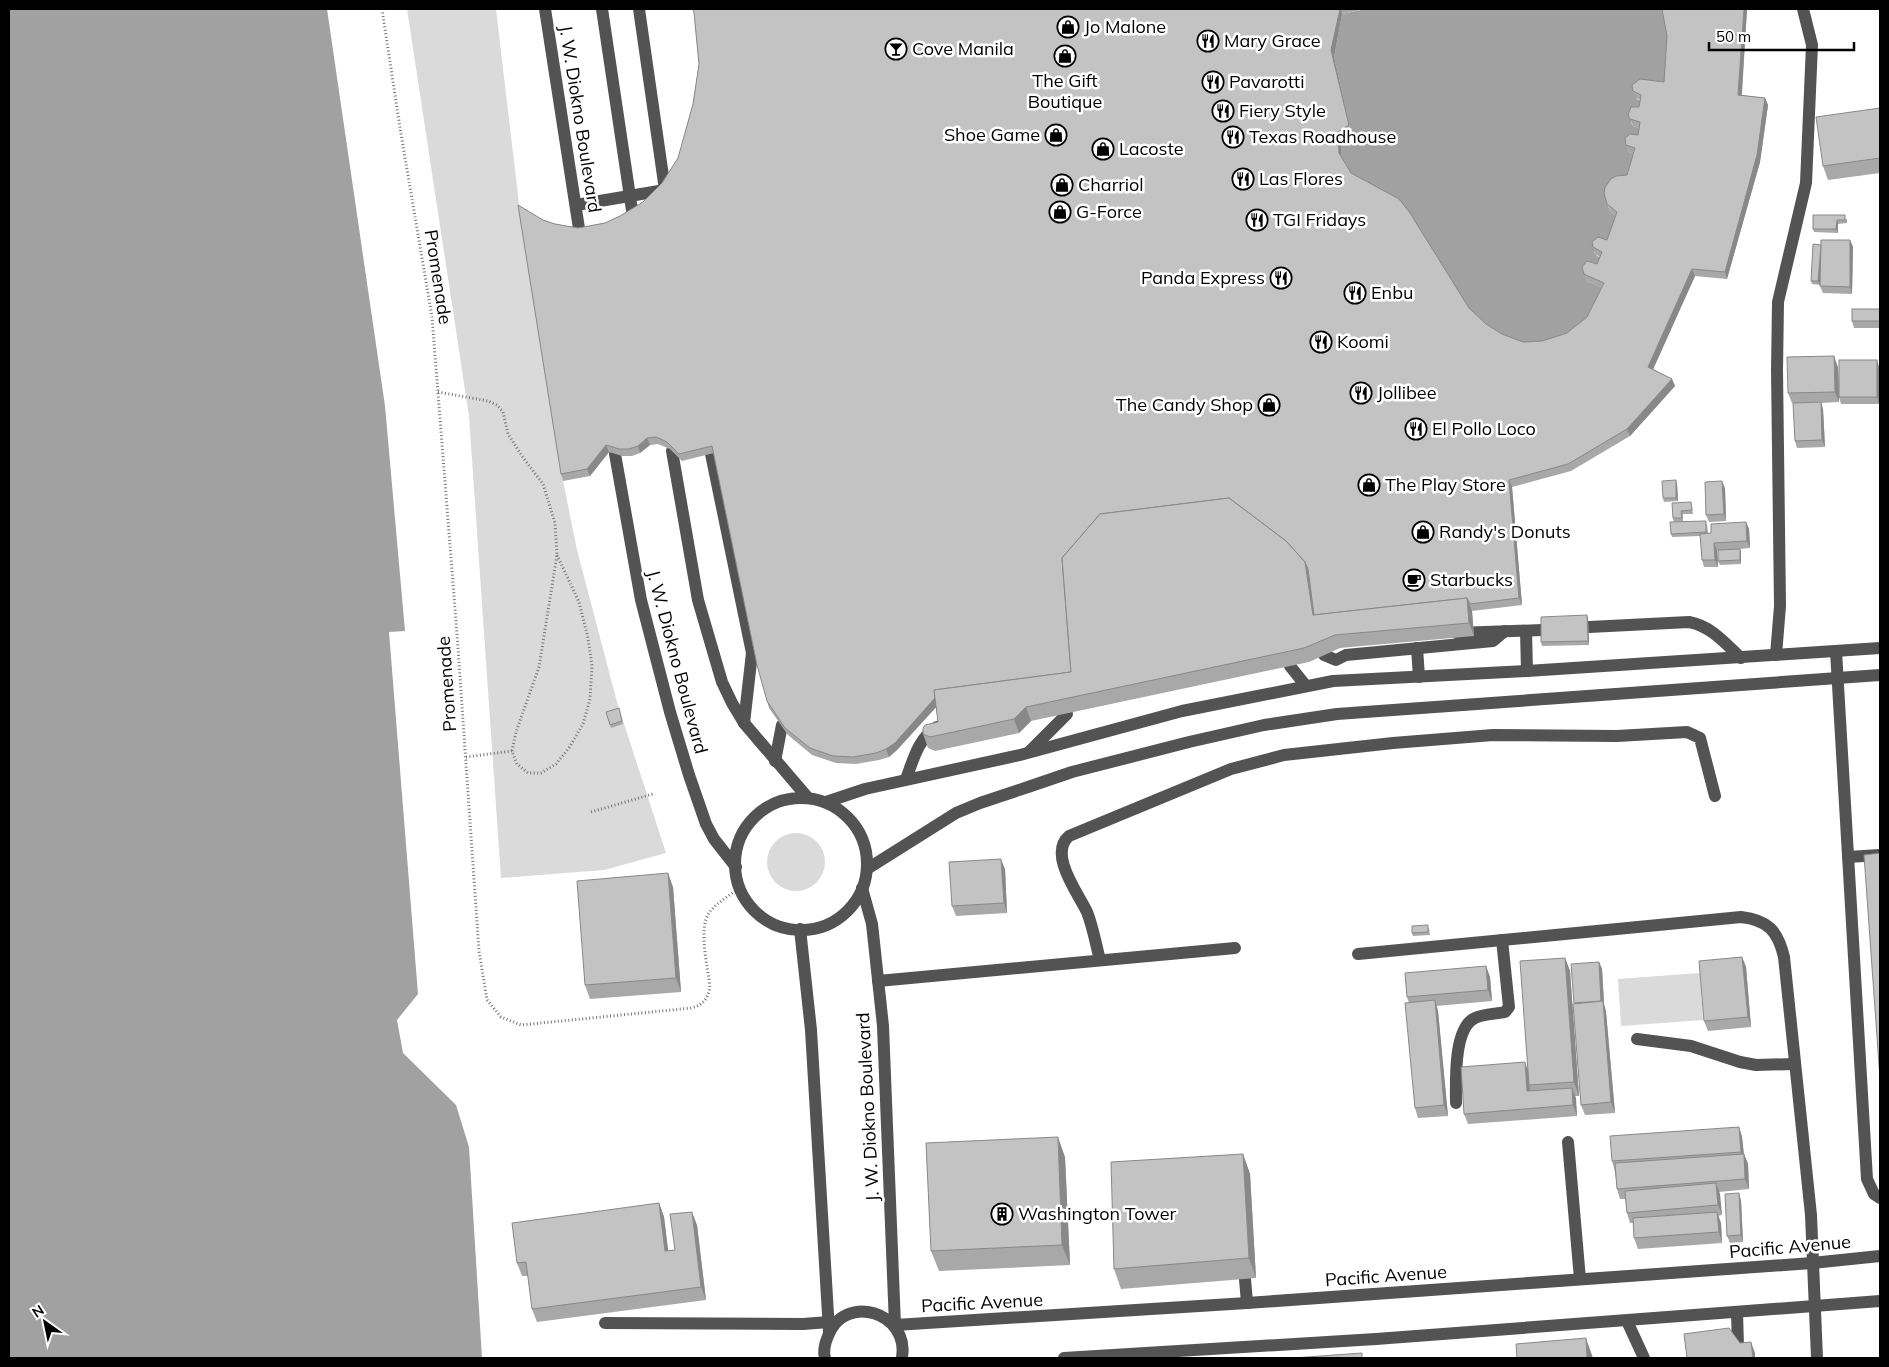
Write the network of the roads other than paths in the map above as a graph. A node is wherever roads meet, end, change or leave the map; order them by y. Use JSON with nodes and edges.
{"nodes":[{"id":1,"x":545,"y":9,"type":"edge"},
{"id":2,"x":602,"y":9,"type":"edge"},
{"id":3,"x":639,"y":9,"type":"edge"},
{"id":4,"x":1803,"y":9,"type":"edge"},
{"id":5,"x":630,"y":195,"type":"junction"},
{"id":6,"x":576,"y":205,"type":"junction"},
{"id":7,"x":633,"y":216,"type":"edge"},
{"id":8,"x":580,"y":235,"type":"edge"},
{"id":9,"x":672,"y":451,"type":"edge"},
{"id":10,"x":615,"y":454,"type":"edge"},
{"id":11,"x":713,"y":459,"type":"edge"},
{"id":12,"x":1589,"y":627,"type":"edge"},
{"id":13,"x":1542,"y":630,"type":"edge"},
{"id":14,"x":1505,"y":631,"type":"junction"},
{"id":15,"x":1526,"y":631,"type":"junction"},
{"id":16,"x":1424,"y":635,"type":"edge"},
{"id":17,"x":1417,"y":648,"type":"junction"},
{"id":18,"x":1880,"y":648,"type":"edge"},
{"id":19,"x":1836,"y":651,"type":"junction"},
{"id":20,"x":1324,"y":655,"type":"edge"},
{"id":21,"x":1776,"y":655,"type":"junction"},
{"id":22,"x":1741,"y":658,"type":"junction"},
{"id":23,"x":1290,"y":666,"type":"edge"},
{"id":24,"x":1527,"y":671,"type":"junction"},
{"id":25,"x":1880,"y":675,"type":"edge"},
{"id":26,"x":1419,"y":677,"type":"junction"},
{"id":27,"x":1837,"y":678,"type":"junction"},
{"id":28,"x":1306,"y":686,"type":"junction"},
{"id":29,"x":1067,"y":714,"type":"edge"},
{"id":30,"x":744,"y":723,"type":"junction"},
{"id":31,"x":950,"y":724,"type":"edge"},
{"id":32,"x":782,"y":725,"type":"edge"},
{"id":33,"x":1029,"y":753,"type":"junction"},
{"id":34,"x":775,"y":761,"type":"junction"},
{"id":35,"x":906,"y":780,"type":"junction"},
{"id":36,"x":1715,"y":796,"type":"dead end"},
{"id":37,"x":808,"y":798,"type":"junction"},
{"id":38,"x":826,"y":802,"type":"junction"},
{"id":39,"x":1880,"y":855,"type":"edge"},
{"id":40,"x":1848,"y":857,"type":"junction"},
{"id":41,"x":736,"y":867,"type":"junction"},
{"id":42,"x":867,"y":869,"type":"junction"},
{"id":43,"x":862,"y":888,"type":"junction"},
{"id":44,"x":800,"y":929,"type":"junction"},
{"id":45,"x":1502,"y":940,"type":"junction"},
{"id":46,"x":1235,"y":948,"type":"dead end"},
{"id":47,"x":1358,"y":954,"type":"dead end"},
{"id":48,"x":1100,"y":960,"type":"junction"},
{"id":49,"x":878,"y":980,"type":"junction"},
{"id":50,"x":1637,"y":1039,"type":"dead end"},
{"id":51,"x":1794,"y":1064,"type":"junction"},
{"id":52,"x":1456,"y":1103,"type":"dead end"},
{"id":53,"x":1568,"y":1142,"type":"dead end"},
{"id":54,"x":1880,"y":1198,"type":"edge"},
{"id":55,"x":1880,"y":1256,"type":"edge"},
{"id":56,"x":1812,"y":1264,"type":"junction"},
{"id":57,"x":1245,"y":1279,"type":"edge"},
{"id":58,"x":1580,"y":1279,"type":"junction"},
{"id":59,"x":1880,"y":1301,"type":"edge"},
{"id":60,"x":1246,"y":1303,"type":"junction"},
{"id":61,"x":1814,"y":1307,"type":"junction"},
{"id":62,"x":1737,"y":1312,"type":"junction"},
{"id":63,"x":1627,"y":1320,"type":"junction"},
{"id":64,"x":605,"y":1323,"type":"dead end"},
{"id":65,"x":895,"y":1326,"type":"junction"},
{"id":66,"x":829,"y":1327,"type":"junction"},
{"id":67,"x":1288,"y":1344,"type":"junction"},
{"id":68,"x":1738,"y":1346,"type":"edge"},
{"id":69,"x":1237,"y":1353,"type":"edge"},
{"id":70,"x":825,"y":1358,"type":"edge"},
{"id":71,"x":902,"y":1358,"type":"edge"},
{"id":72,"x":1064,"y":1358,"type":"edge"},
{"id":73,"x":1289,"y":1358,"type":"edge"},
{"id":74,"x":1644,"y":1358,"type":"edge"},
{"id":75,"x":1817,"y":1358,"type":"edge"}],
"edges":[{"from":1,"to":6,"type":"street","name":"J. W. Diokno Boulevard"},
{"from":2,"to":5,"type":"street"},
{"from":3,"to":5,"type":"street"},
{"from":4,"to":21,"type":"street"},
{"from":5,"to":6,"type":"street"},
{"from":5,"to":7,"type":"street"},
{"from":6,"to":8,"type":"street","name":"J. W. Diokno Boulevard"},
{"from":9,"to":30,"type":"street","name":"J. W. Diokno Boulevard"},
{"from":10,"to":41,"type":"street","name":"J. W. Diokno Boulevard"},
{"from":11,"to":30,"type":"street"},
{"from":12,"to":22,"type":"street"},
{"from":13,"to":15,"type":"street"},
{"from":14,"to":15,"type":"street"},
{"from":14,"to":16,"type":"street"},
{"from":14,"to":17,"type":"street"},
{"from":15,"to":24,"type":"street"},
{"from":17,"to":20,"type":"street"},
{"from":17,"to":26,"type":"street"},
{"from":18,"to":19,"type":"street"},
{"from":19,"to":21,"type":"street"},
{"from":19,"to":27,"type":"street"},
{"from":21,"to":22,"type":"street"},
{"from":22,"to":24,"type":"street"},
{"from":23,"to":28,"type":"street"},
{"from":24,"to":26,"type":"street"},
{"from":25,"to":27,"type":"street"},
{"from":26,"to":28,"type":"street"},
{"from":27,"to":40,"type":"street"},
{"from":27,"to":42,"type":"street"},
{"from":28,"to":33,"type":"street"},
{"from":29,"to":33,"type":"street"},
{"from":30,"to":34,"type":"street","name":"J. W. Diokno Boulevard"},
{"from":31,"to":35,"type":"street"},
{"from":32,"to":34,"type":"street"},
{"from":33,"to":35,"type":"street"},
{"from":34,"to":37,"type":"street","name":"J. W. Diokno Boulevard"},
{"from":35,"to":38,"type":"street"},
{"from":36,"to":48,"type":"street"},
{"from":37,"to":38,"type":"street"},
{"from":37,"to":41,"type":"street"},
{"from":38,"to":42,"type":"street"},
{"from":39,"to":40,"type":"street"},
{"from":40,"to":54,"type":"street"},
{"from":41,"to":44,"type":"street"},
{"from":42,"to":43,"type":"street"},
{"from":43,"to":44,"type":"street"},
{"from":43,"to":49,"type":"street","name":"J. W. Diokno Boulevard"},
{"from":44,"to":66,"type":"street"},
{"from":45,"to":47,"type":"street"},
{"from":45,"to":51,"type":"street"},
{"from":45,"to":52,"type":"street"},
{"from":46,"to":48,"type":"street"},
{"from":48,"to":49,"type":"street"},
{"from":49,"to":65,"type":"street","name":"J. W. Diokno Boulevard"},
{"from":50,"to":51,"type":"street"},
{"from":51,"to":56,"type":"street"},
{"from":53,"to":58,"type":"street"},
{"from":55,"to":56,"type":"street","name":"Pacific Avenue"},
{"from":56,"to":58,"type":"street","name":"Pacific Avenue"},
{"from":56,"to":61,"type":"street"},
{"from":57,"to":60,"type":"street"},
{"from":58,"to":60,"type":"street","name":"Pacific Avenue"},
{"from":59,"to":61,"type":"street"},
{"from":60,"to":65,"type":"street","name":"Pacific Avenue"},
{"from":61,"to":62,"type":"street"},
{"from":61,"to":75,"type":"street"},
{"from":62,"to":63,"type":"street"},
{"from":62,"to":68,"type":"street"},
{"from":63,"to":67,"type":"street"},
{"from":63,"to":74,"type":"street"},
{"from":64,"to":66,"type":"street"},
{"from":65,"to":66,"type":"street"},
{"from":65,"to":71,"type":"street","name":"J. W. Diokno Boulevard"},
{"from":66,"to":70,"type":"street"},
{"from":67,"to":69,"type":"street"},
{"from":67,"to":73,"type":"street"},
{"from":69,"to":72,"type":"street"}]}
